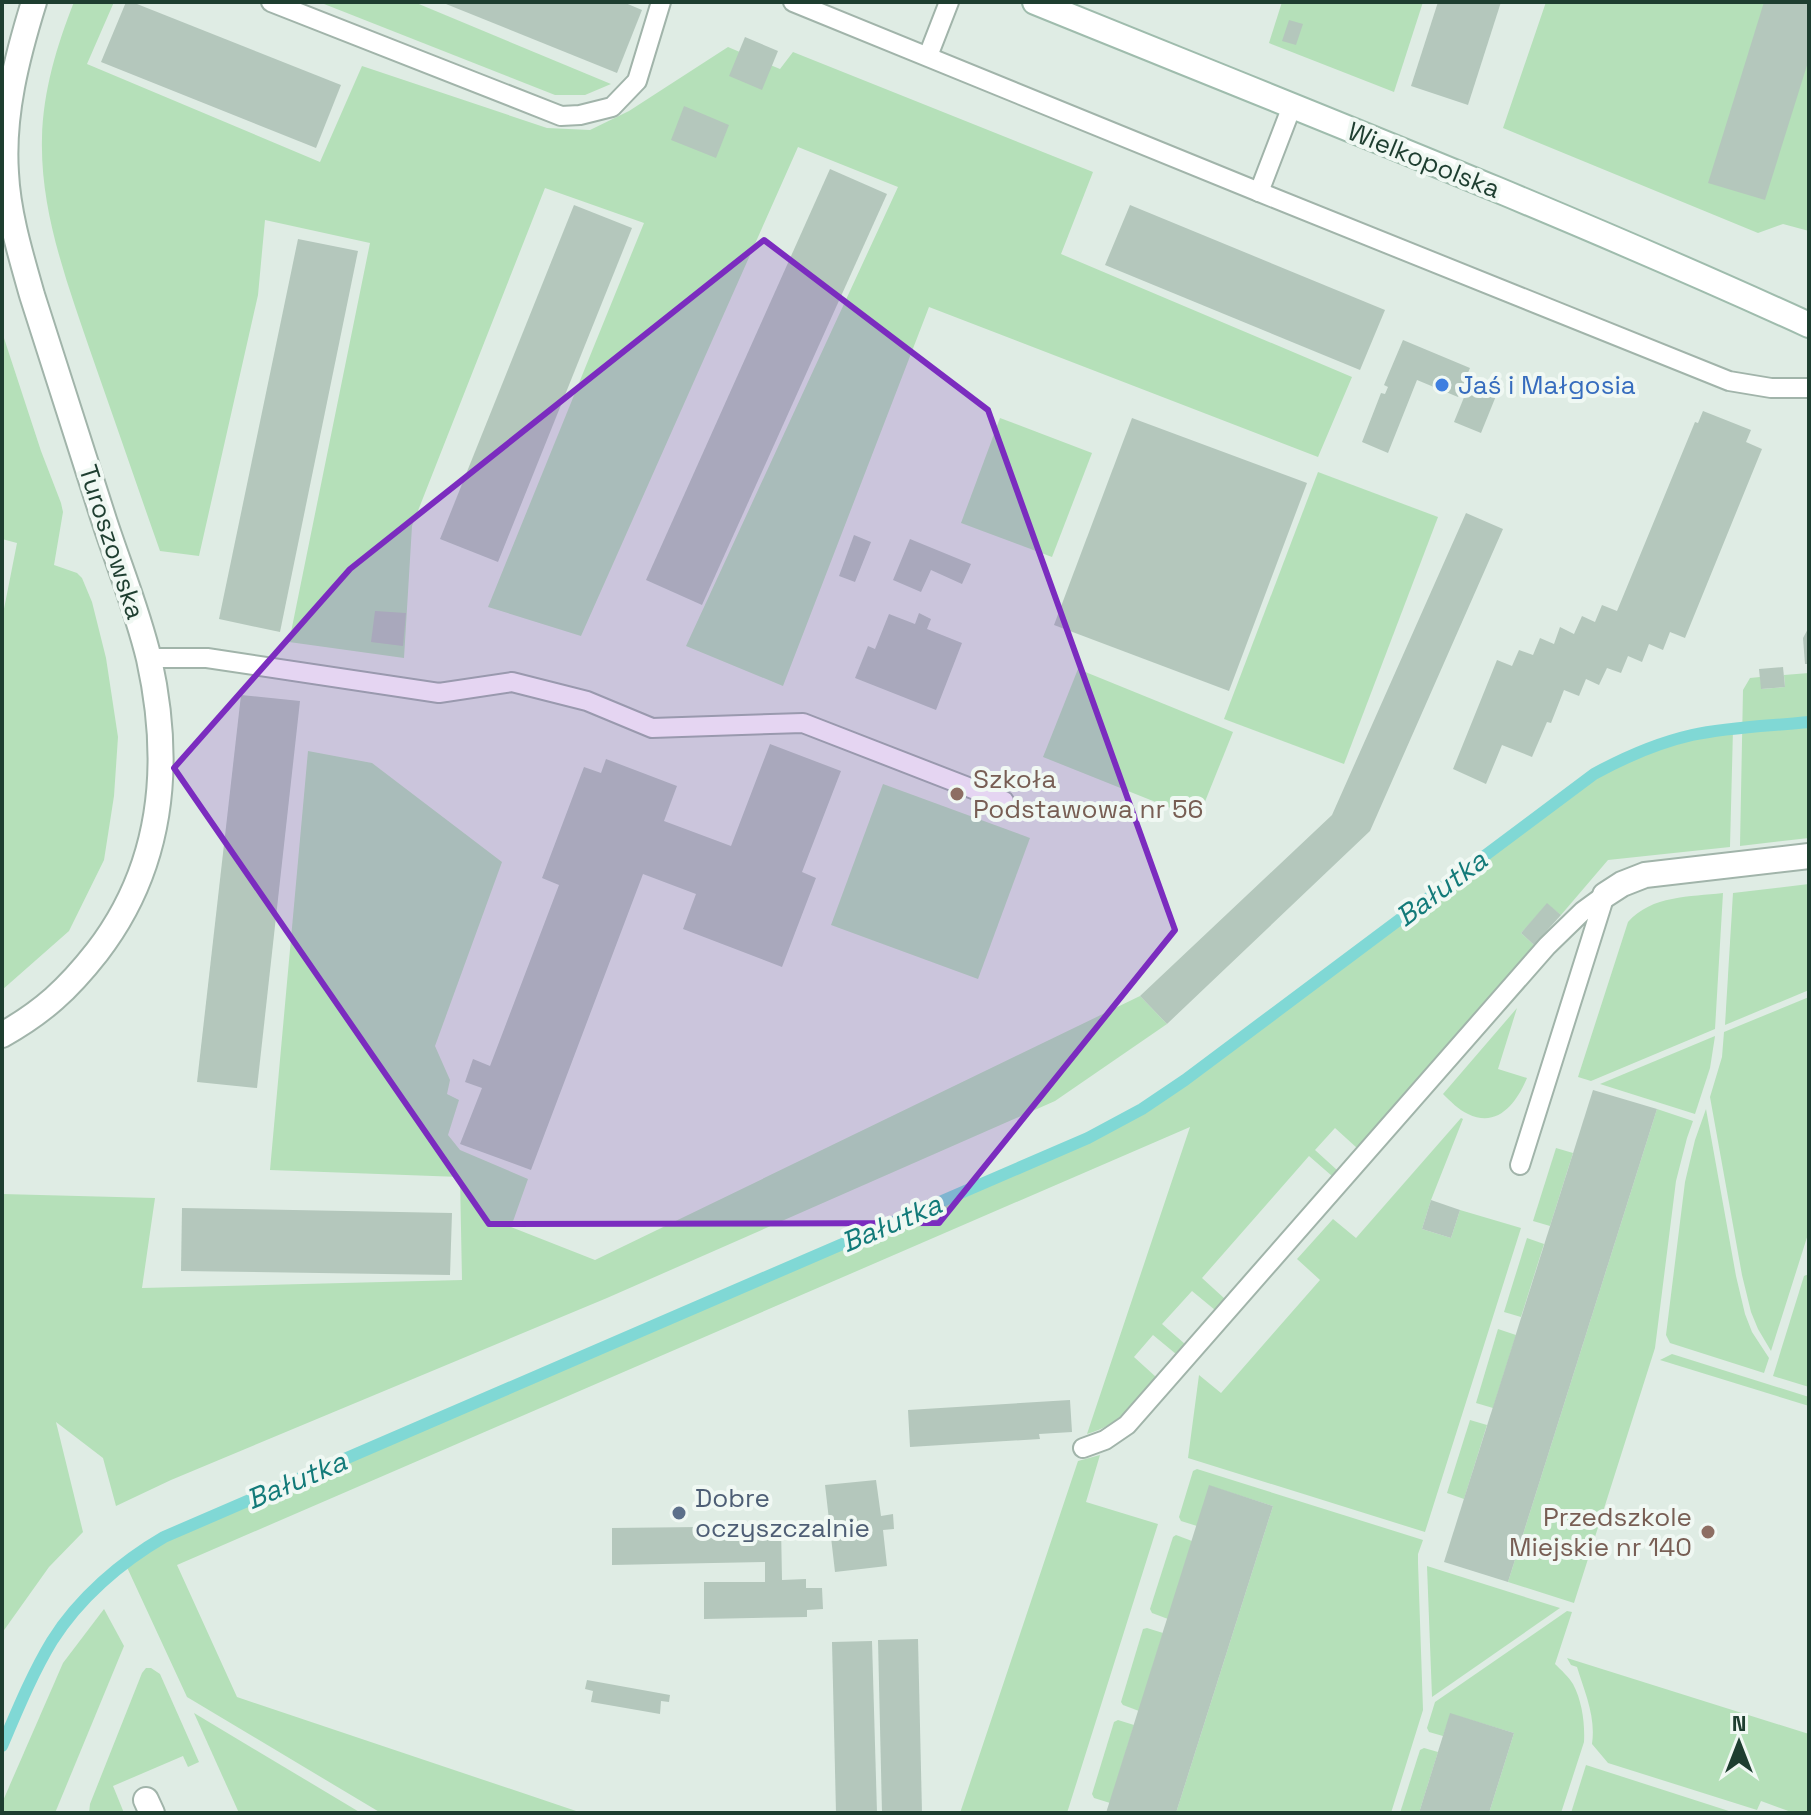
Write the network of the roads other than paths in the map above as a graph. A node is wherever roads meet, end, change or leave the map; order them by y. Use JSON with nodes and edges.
{"nodes":[{"id":1,"x":34,"y":2,"type":"edge"},
{"id":2,"x":271,"y":2,"type":"edge"},
{"id":3,"x":661,"y":2,"type":"edge"},
{"id":4,"x":793,"y":2,"type":"edge"},
{"id":5,"x":949,"y":2,"type":"edge"},
{"id":6,"x":1035,"y":2,"type":"edge"},
{"id":7,"x":928,"y":56,"type":"junction"},
{"id":8,"x":8,"y":79,"type":"edge"},
{"id":9,"x":1292,"y":106,"type":"junction"},
{"id":10,"x":1259,"y":192,"type":"junction"},
{"id":11,"x":5,"y":197,"type":"edge"},
{"id":12,"x":1809,"y":325,"type":"edge"},
{"id":13,"x":1809,"y":388,"type":"edge"},
{"id":14,"x":149,"y":658,"type":"junction"},
{"id":15,"x":1004,"y":801,"type":"dead end"},
{"id":16,"x":1809,"y":856,"type":"edge"},
{"id":17,"x":1605,"y":895,"type":"junction"},
{"id":18,"x":2,"y":1035,"type":"edge"},
{"id":19,"x":1520,"y":1165,"type":"dead end"},
{"id":20,"x":1083,"y":1448,"type":"dead end"}],
"edges":[{"from":1,"to":8,"type":"street","name":"Turoszowska"},
{"from":2,"to":3,"type":"lane"},
{"from":4,"to":7,"type":"lane"},
{"from":5,"to":7,"type":"lane"},
{"from":6,"to":9,"type":"street","name":"Wielkopolska"},
{"from":7,"to":10,"type":"lane"},
{"from":8,"to":11,"type":"street","name":"Turoszowska"},
{"from":9,"to":10,"type":"lane"},
{"from":9,"to":12,"type":"street","name":"Wielkopolska"},
{"from":10,"to":13,"type":"lane"},
{"from":11,"to":14,"type":"street","name":"Turoszowska"},
{"from":14,"to":15,"type":"lane"},
{"from":14,"to":18,"type":"street","name":"Turoszowska"},
{"from":16,"to":17,"type":"street"},
{"from":17,"to":19,"type":"lane"},
{"from":17,"to":20,"type":"lane"}]}
